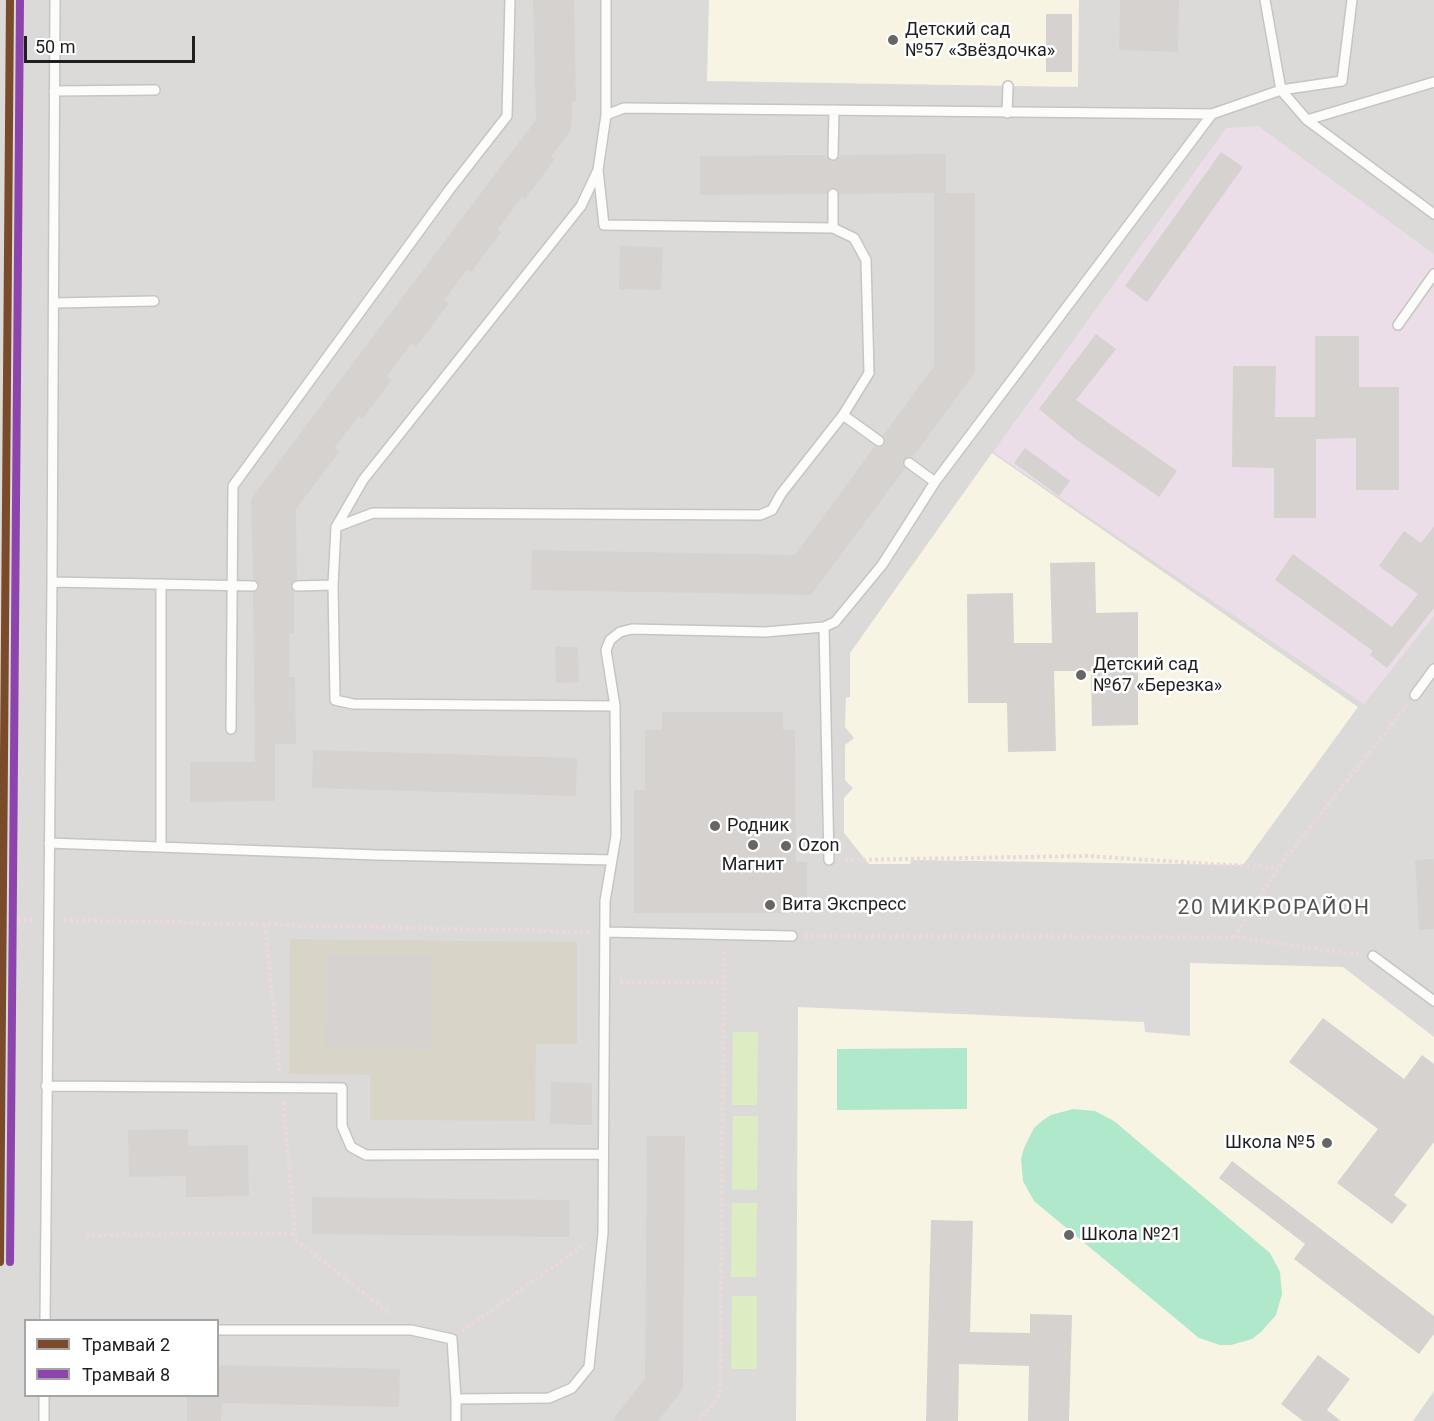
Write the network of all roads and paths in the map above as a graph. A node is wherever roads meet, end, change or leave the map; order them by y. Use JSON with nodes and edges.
{"nodes":[{"id":1,"x":55,"y":0,"type":"edge"},
{"id":2,"x":510,"y":0,"type":"edge"},
{"id":3,"x":606,"y":0,"type":"edge"},
{"id":4,"x":1266,"y":0,"type":"edge"},
{"id":5,"x":1352,"y":0,"type":"edge"},
{"id":6,"x":1434,"y":82,"type":"edge"},
{"id":7,"x":1008,"y":86,"type":"dead end"},
{"id":8,"x":155,"y":90,"type":"dead end"},
{"id":9,"x":1281,"y":90,"type":"junction"},
{"id":10,"x":54,"y":92,"type":"junction"},
{"id":11,"x":834,"y":110,"type":"junction"},
{"id":12,"x":1007,"y":113,"type":"junction"},
{"id":13,"x":1212,"y":114,"type":"junction"},
{"id":14,"x":606,"y":115,"type":"junction"},
{"id":15,"x":1307,"y":120,"type":"junction"},
{"id":16,"x":833,"y":155,"type":"dead end"},
{"id":17,"x":598,"y":170,"type":"junction"},
{"id":18,"x":833,"y":194,"type":"dead end"},
{"id":19,"x":1434,"y":214,"type":"edge"},
{"id":20,"x":833,"y":228,"type":"junction"},
{"id":21,"x":1434,"y":274,"type":"edge"},
{"id":22,"x":154,"y":301,"type":"dead end"},
{"id":23,"x":54,"y":303,"type":"junction"},
{"id":24,"x":1398,"y":325,"type":"dead end"},
{"id":25,"x":843,"y":415,"type":"junction"},
{"id":26,"x":879,"y":441,"type":"dead end"},
{"id":27,"x":909,"y":463,"type":"dead end"},
{"id":28,"x":935,"y":482,"type":"junction"},
{"id":29,"x":336,"y":527,"type":"junction"},
{"id":30,"x":52,"y":582,"type":"junction"},
{"id":31,"x":161,"y":584,"type":"junction"},
{"id":32,"x":333,"y":585,"type":"junction"},
{"id":33,"x":231,"y":586,"type":"junction"},
{"id":34,"x":253,"y":586,"type":"dead end"},
{"id":35,"x":297,"y":586,"type":"dead end"},
{"id":36,"x":825,"y":627,"type":"junction"},
{"id":37,"x":1434,"y":669,"type":"edge"},
{"id":38,"x":1415,"y":695,"type":"joint"},
{"id":39,"x":615,"y":706,"type":"junction"},
{"id":40,"x":231,"y":729,"type":"dead end"},
{"id":41,"x":49,"y":843,"type":"junction"},
{"id":42,"x":160,"y":847,"type":"junction"},
{"id":43,"x":612,"y":860,"type":"junction"},
{"id":44,"x":829,"y":860,"type":"joint"},
{"id":45,"x":1278,"y":868,"type":"junction"},
{"id":46,"x":71,"y":920,"type":"dead end"},
{"id":47,"x":266,"y":925,"type":"junction"},
{"id":48,"x":605,"y":932,"type":"junction"},
{"id":49,"x":724,"y":936,"type":"junction"},
{"id":50,"x":792,"y":936,"type":"joint"},
{"id":51,"x":1234,"y":938,"type":"junction"},
{"id":52,"x":1373,"y":957,"type":"joint"},
{"id":53,"x":604,"y":981,"type":"junction"},
{"id":54,"x":724,"y":982,"type":"junction"},
{"id":55,"x":1434,"y":1001,"type":"edge"},
{"id":56,"x":46,"y":1086,"type":"junction"},
{"id":57,"x":281,"y":1088,"type":"junction"},
{"id":58,"x":603,"y":1154,"type":"junction"},
{"id":59,"x":603,"y":1233,"type":"junction"},
{"id":60,"x":296,"y":1234,"type":"junction"},
{"id":61,"x":86,"y":1235,"type":"dead end"},
{"id":62,"x":45,"y":1319,"type":"edge"},
{"id":63,"x":219,"y":1330,"type":"edge"},
{"id":64,"x":411,"y":1330,"type":"junction"},
{"id":65,"x":452,"y":1339,"type":"junction"},
{"id":66,"x":44,"y":1397,"type":"edge"},
{"id":67,"x":456,"y":1399,"type":"junction"},
{"id":68,"x":44,"y":1421,"type":"edge"},
{"id":69,"x":456,"y":1421,"type":"edge"},
{"id":70,"x":699,"y":1421,"type":"edge"}],
"edges":[{"from":1,"to":10,"type":"lane"},
{"from":2,"to":33,"type":"lane"},
{"from":3,"to":14,"type":"lane"},
{"from":4,"to":9,"type":"lane"},
{"from":5,"to":9,"type":"lane"},
{"from":6,"to":15,"type":"lane"},
{"from":7,"to":12,"type":"lane"},
{"from":8,"to":10,"type":"lane"},
{"from":9,"to":13,"type":"lane"},
{"from":9,"to":15,"type":"lane"},
{"from":10,"to":23,"type":"lane"},
{"from":11,"to":12,"type":"lane"},
{"from":11,"to":14,"type":"lane"},
{"from":11,"to":16,"type":"lane"},
{"from":12,"to":13,"type":"lane"},
{"from":13,"to":28,"type":"lane"},
{"from":14,"to":17,"type":"lane"},
{"from":15,"to":19,"type":"lane"},
{"from":17,"to":20,"type":"lane"},
{"from":17,"to":29,"type":"lane"},
{"from":18,"to":20,"type":"lane"},
{"from":20,"to":25,"type":"lane"},
{"from":21,"to":24,"type":"lane"},
{"from":22,"to":23,"type":"lane"},
{"from":23,"to":30,"type":"lane"},
{"from":25,"to":26,"type":"lane"},
{"from":25,"to":29,"type":"lane"},
{"from":27,"to":28,"type":"lane"},
{"from":28,"to":36,"type":"lane"},
{"from":29,"to":32,"type":"lane"},
{"from":30,"to":31,"type":"lane"},
{"from":30,"to":41,"type":"lane"},
{"from":31,"to":33,"type":"lane"},
{"from":31,"to":42,"type":"lane"},
{"from":32,"to":35,"type":"lane"},
{"from":32,"to":39,"type":"lane"},
{"from":33,"to":34,"type":"lane"},
{"from":33,"to":40,"type":"lane"},
{"from":36,"to":39,"type":"lane"},
{"from":36,"to":44,"type":"lane"},
{"from":37,"to":38,"type":"lane"},
{"from":38,"to":45,"type":"path"},
{"from":39,"to":43,"type":"lane"},
{"from":41,"to":42,"type":"lane"},
{"from":41,"to":56,"type":"lane"},
{"from":42,"to":43,"type":"lane"},
{"from":43,"to":48,"type":"lane"},
{"from":44,"to":45,"type":"path"},
{"from":45,"to":51,"type":"path"},
{"from":46,"to":47,"type":"path"},
{"from":47,"to":48,"type":"path"},
{"from":47,"to":57,"type":"path"},
{"from":48,"to":49,"type":"lane"},
{"from":48,"to":53,"type":"lane"},
{"from":49,"to":50,"type":"lane"},
{"from":49,"to":54,"type":"path"},
{"from":50,"to":51,"type":"path"},
{"from":51,"to":52,"type":"path"},
{"from":52,"to":55,"type":"lane"},
{"from":53,"to":54,"type":"path"},
{"from":53,"to":58,"type":"lane"},
{"from":54,"to":70,"type":"path"},
{"from":56,"to":57,"type":"lane"},
{"from":56,"to":62,"type":"lane"},
{"from":57,"to":58,"type":"lane"},
{"from":57,"to":60,"type":"path"},
{"from":58,"to":59,"type":"lane"},
{"from":59,"to":65,"type":"path"},
{"from":59,"to":67,"type":"lane"},
{"from":60,"to":61,"type":"path"},
{"from":60,"to":64,"type":"path"},
{"from":63,"to":64,"type":"lane"},
{"from":64,"to":65,"type":"lane"},
{"from":65,"to":67,"type":"lane"},
{"from":66,"to":68,"type":"lane"},
{"from":67,"to":69,"type":"lane"}]}
